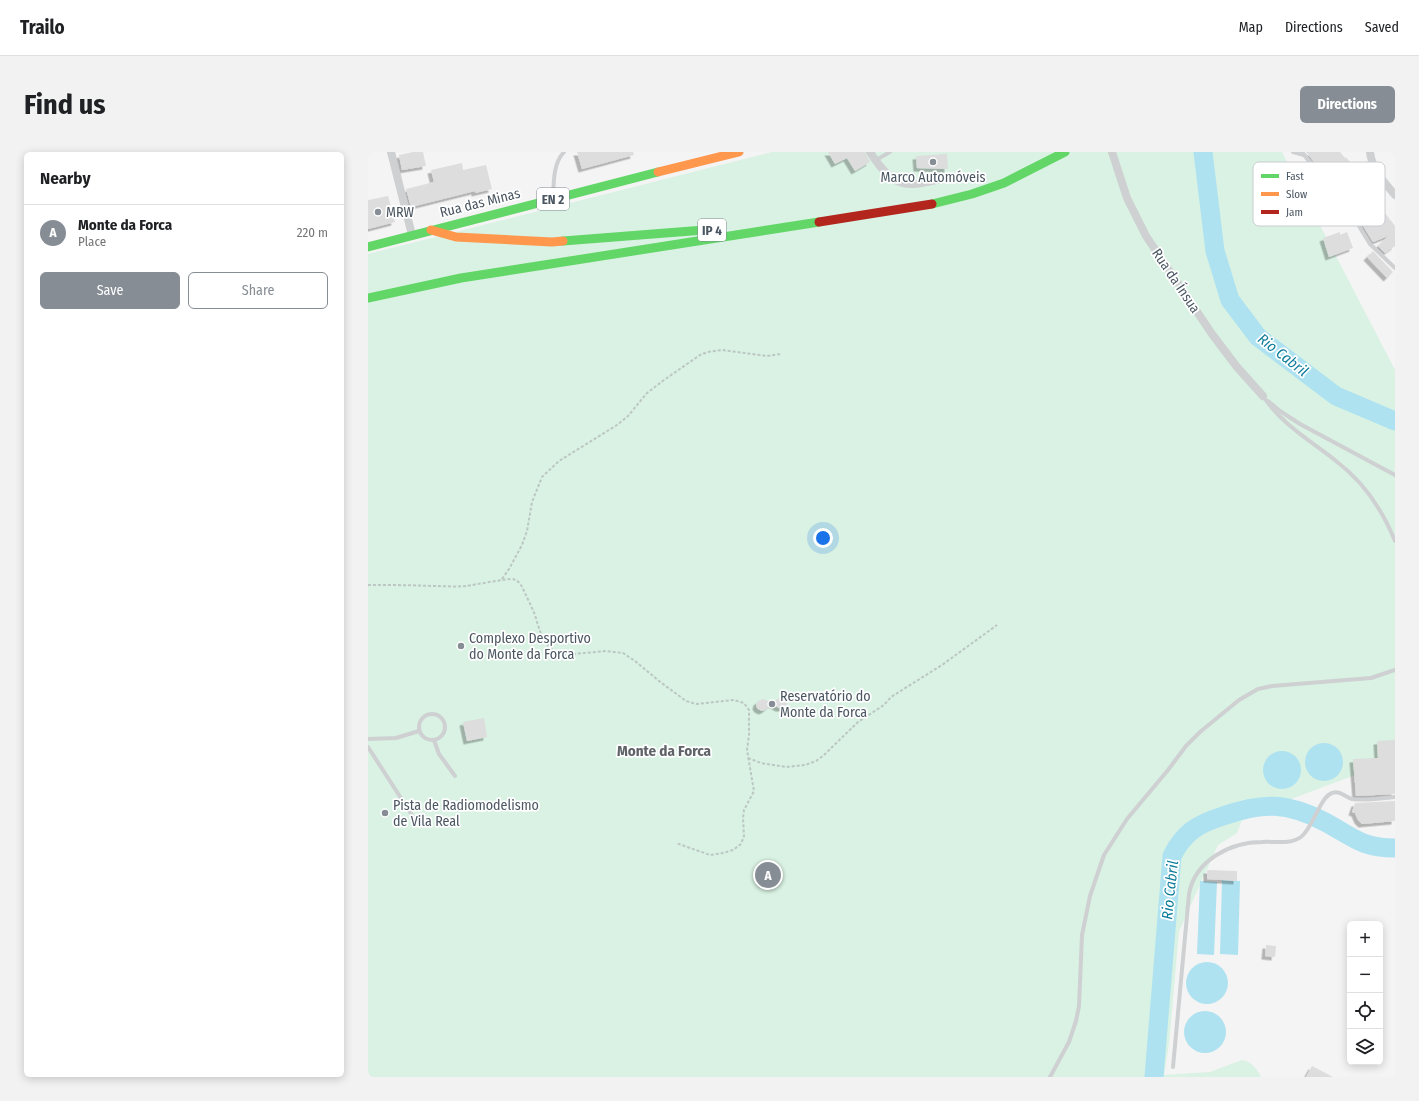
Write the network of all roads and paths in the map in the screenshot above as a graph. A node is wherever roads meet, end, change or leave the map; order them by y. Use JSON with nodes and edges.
{"nodes":[{"id":1,"x":391,"y":152,"type":"edge"},
{"id":2,"x":564,"y":152,"type":"edge"},
{"id":3,"x":739,"y":152,"type":"edge"},
{"id":4,"x":870,"y":152,"type":"edge"},
{"id":5,"x":890,"y":152,"type":"edge"},
{"id":6,"x":1050,"y":152,"type":"edge"},
{"id":7,"x":1065,"y":152,"type":"edge"},
{"id":8,"x":1112,"y":152,"type":"edge"},
{"id":9,"x":1293,"y":152,"type":"edge"},
{"id":10,"x":1370,"y":152,"type":"edge"},
{"id":11,"x":1303,"y":154,"type":"edge"},
{"id":12,"x":876,"y":160,"type":"junction"},
{"id":13,"x":1310,"y":162,"type":"edge"},
{"id":14,"x":1372,"y":162,"type":"edge"},
{"id":15,"x":949,"y":177,"type":"dead end"},
{"id":16,"x":1385,"y":182,"type":"edge"},
{"id":17,"x":1395,"y":195,"type":"edge"},
{"id":18,"x":553,"y":199,"type":"junction"},
{"id":19,"x":1359,"y":226,"type":"edge"},
{"id":20,"x":732,"y":228,"type":"junction"},
{"id":21,"x":431,"y":230,"type":"junction"},
{"id":22,"x":412,"y":235,"type":"junction"},
{"id":23,"x":368,"y":247,"type":"edge"},
{"id":24,"x":594,"y":248,"type":"dead end"},
{"id":25,"x":503,"y":262,"type":"dead end"},
{"id":26,"x":1395,"y":266,"type":"edge"},
{"id":27,"x":368,"y":290,"type":"edge"},
{"id":28,"x":368,"y":298,"type":"edge"},
{"id":29,"x":781,"y":354,"type":"dead end"},
{"id":30,"x":1263,"y":396,"type":"junction"},
{"id":31,"x":1395,"y":475,"type":"edge"},
{"id":32,"x":1395,"y":541,"type":"edge"},
{"id":33,"x":501,"y":580,"type":"junction"},
{"id":34,"x":368,"y":585,"type":"edge"},
{"id":35,"x":997,"y":626,"type":"dead end"},
{"id":36,"x":1395,"y":670,"type":"edge"},
{"id":37,"x":419,"y":731,"type":"junction"},
{"id":38,"x":368,"y":739,"type":"edge"},
{"id":39,"x":434,"y":740,"type":"junction"},
{"id":40,"x":368,"y":747,"type":"edge"},
{"id":41,"x":748,"y":758,"type":"junction"},
{"id":42,"x":454,"y":776,"type":"dead end"},
{"id":43,"x":1395,"y":797,"type":"edge"},
{"id":44,"x":417,"y":823,"type":"dead end"},
{"id":45,"x":676,"y":843,"type":"dead end"},
{"id":46,"x":1173,"y":1067,"type":"dead end"},
{"id":47,"x":1050,"y":1077,"type":"edge"}],
"edges":[{"from":1,"to":22,"type":"street"},
{"from":2,"to":18,"type":"lane"},
{"from":3,"to":18,"type":"main road","name":"Rua das Minas","number":"EN 2"},
{"from":4,"to":12,"type":"street"},
{"from":5,"to":12,"type":"lane"},
{"from":6,"to":20,"type":"main road","number":"IP 4"},
{"from":7,"to":28,"type":"main road","number":"IP 4"},
{"from":8,"to":30,"type":"street","name":"Rua da Ínsua"},
{"from":9,"to":11,"type":"lane"},
{"from":10,"to":14,"type":"street"},
{"from":11,"to":13,"type":"lane"},
{"from":12,"to":15,"type":"street"},
{"from":16,"to":17,"type":"street"},
{"from":18,"to":21,"type":"main road","name":"Rua das Minas","number":"EN 2"},
{"from":19,"to":26,"type":"lane"},
{"from":20,"to":21,"type":"main road"},
{"from":20,"to":24,"type":"main road","number":"IP 4"},
{"from":21,"to":22,"type":"main road","name":"Rua das Minas","number":"EN 2"},
{"from":22,"to":23,"type":"main road","name":"Rua das Minas","number":"EN 2"},
{"from":25,"to":27,"type":"main road"},
{"from":29,"to":33,"type":"path"},
{"from":30,"to":31,"type":"lane"},
{"from":30,"to":32,"type":"lane"},
{"from":33,"to":34,"type":"path"},
{"from":33,"to":41,"type":"path"},
{"from":35,"to":41,"type":"path"},
{"from":36,"to":47,"type":"lane"},
{"from":37,"to":38,"type":"lane"},
{"from":37,"to":39,"type":"lane"},
{"from":37,"to":39,"type":"lane"},
{"from":39,"to":42,"type":"lane"},
{"from":40,"to":44,"type":"lane"},
{"from":41,"to":45,"type":"path"},
{"from":43,"to":46,"type":"lane"}]}
